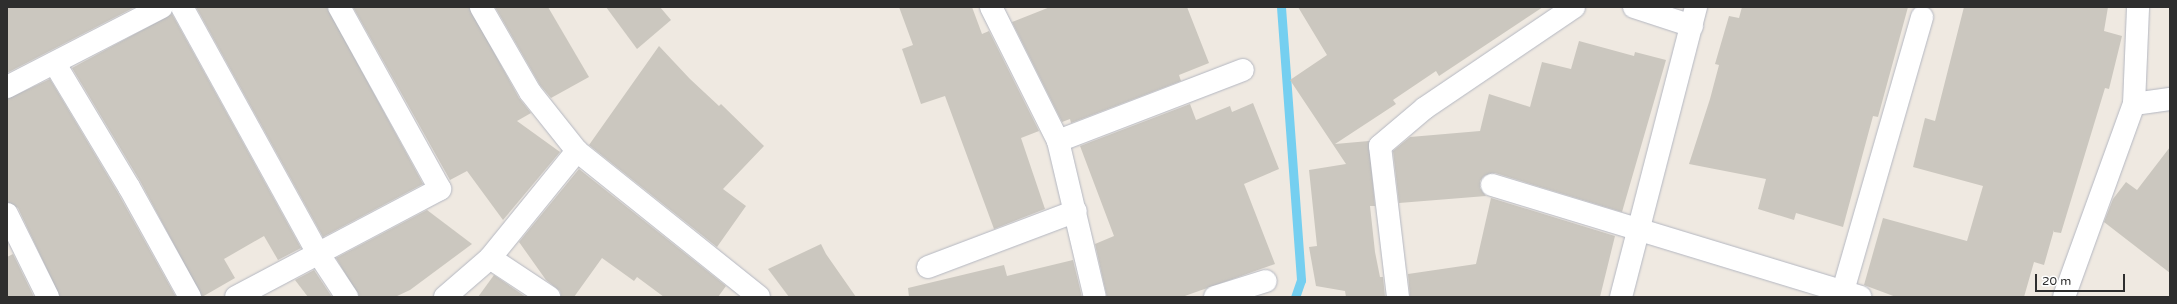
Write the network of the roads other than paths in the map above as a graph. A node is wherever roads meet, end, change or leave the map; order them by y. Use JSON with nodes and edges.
{"nodes":[{"id":1,"x":162,"y":7,"type":"edge"},
{"id":2,"x":182,"y":7,"type":"edge"},
{"id":3,"x":339,"y":7,"type":"edge"},
{"id":4,"x":481,"y":7,"type":"edge"},
{"id":5,"x":991,"y":7,"type":"edge"},
{"id":6,"x":1574,"y":7,"type":"edge"},
{"id":7,"x":1634,"y":7,"type":"edge"},
{"id":8,"x":2138,"y":7,"type":"edge"},
{"id":9,"x":1694,"y":17,"type":"edge"},
{"id":10,"x":1922,"y":17,"type":"dead end"},
{"id":11,"x":55,"y":64,"type":"junction"},
{"id":12,"x":1243,"y":70,"type":"dead end"},
{"id":13,"x":7,"y":87,"type":"edge"},
{"id":14,"x":2170,"y":99,"type":"edge"},
{"id":15,"x":2134,"y":104,"type":"junction"},
{"id":16,"x":1058,"y":141,"type":"junction"},
{"id":17,"x":578,"y":151,"type":"junction"},
{"id":18,"x":1492,"y":185,"type":"dead end"},
{"id":19,"x":1076,"y":211,"type":"junction"},
{"id":20,"x":7,"y":214,"type":"edge"},
{"id":21,"x":1637,"y":230,"type":"junction"},
{"id":22,"x":318,"y":253,"type":"junction"},
{"id":23,"x":490,"y":258,"type":"junction"},
{"id":24,"x":928,"y":267,"type":"dead end"},
{"id":25,"x":1266,"y":281,"type":"dead end"},
{"id":26,"x":749,"y":293,"type":"edge"},
{"id":27,"x":1851,"y":294,"type":"edge"},
{"id":28,"x":48,"y":297,"type":"edge"},
{"id":29,"x":190,"y":297,"type":"edge"},
{"id":30,"x":236,"y":297,"type":"edge"},
{"id":31,"x":347,"y":297,"type":"edge"},
{"id":32,"x":445,"y":297,"type":"edge"},
{"id":33,"x":549,"y":297,"type":"edge"},
{"id":34,"x":1095,"y":297,"type":"edge"},
{"id":35,"x":1215,"y":297,"type":"edge"},
{"id":36,"x":1398,"y":297,"type":"edge"},
{"id":37,"x":1621,"y":297,"type":"edge"},
{"id":38,"x":2064,"y":297,"type":"edge"}],
"edges":[{"from":1,"to":11,"type":"street"},
{"from":2,"to":22,"type":"street"},
{"from":3,"to":22,"type":"street"},
{"from":4,"to":17,"type":"street"},
{"from":5,"to":16,"type":"street"},
{"from":6,"to":36,"type":"street"},
{"from":7,"to":9,"type":"street"},
{"from":8,"to":15,"type":"street"},
{"from":9,"to":21,"type":"street"},
{"from":10,"to":27,"type":"street"},
{"from":11,"to":13,"type":"street"},
{"from":11,"to":29,"type":"street"},
{"from":12,"to":16,"type":"street"},
{"from":14,"to":15,"type":"street"},
{"from":15,"to":38,"type":"street"},
{"from":16,"to":19,"type":"street"},
{"from":17,"to":23,"type":"street"},
{"from":17,"to":26,"type":"street"},
{"from":18,"to":21,"type":"street"},
{"from":19,"to":24,"type":"street"},
{"from":19,"to":34,"type":"street"},
{"from":20,"to":28,"type":"street"},
{"from":21,"to":27,"type":"street"},
{"from":21,"to":37,"type":"street"},
{"from":22,"to":30,"type":"street"},
{"from":22,"to":31,"type":"street"},
{"from":23,"to":32,"type":"street"},
{"from":23,"to":33,"type":"street"},
{"from":25,"to":35,"type":"street"}]}
